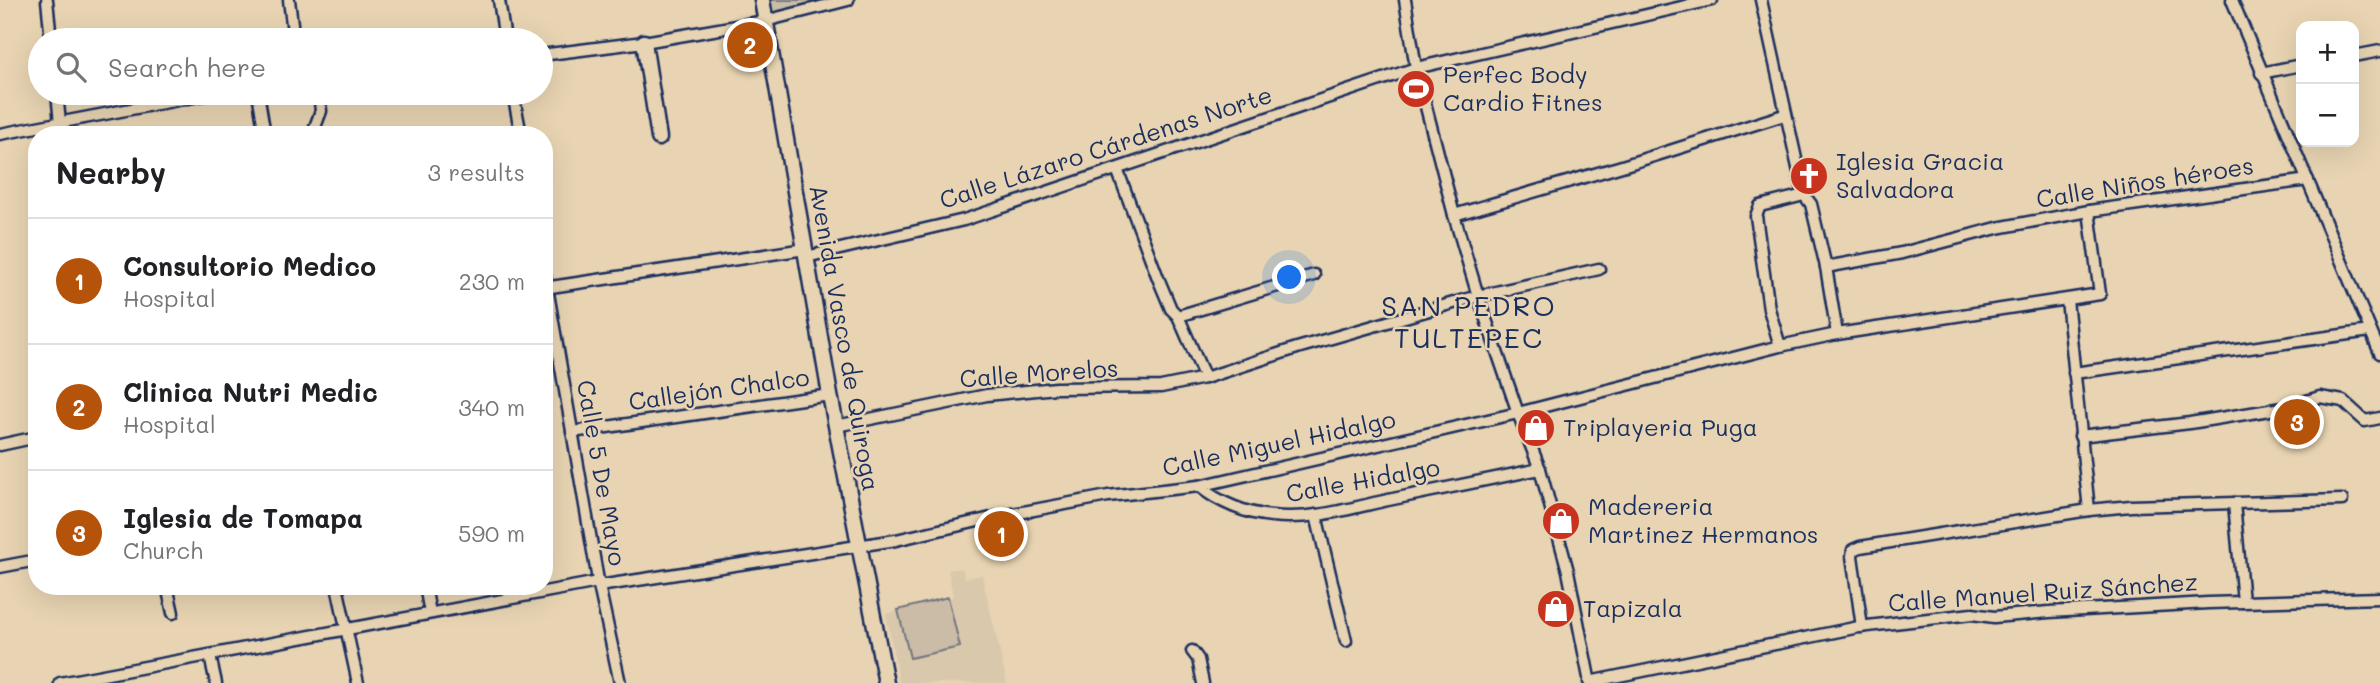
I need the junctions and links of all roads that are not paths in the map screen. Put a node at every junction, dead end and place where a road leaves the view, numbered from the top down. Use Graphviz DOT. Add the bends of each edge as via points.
graph roads {
  1 [pos="47,0"];
  2 [pos="289,0"];
  3 [pos="499,0"];
  4 [pos="761,0"];
  5 [pos="848,0"];
  6 [pos="1405,0"];
  7 [pos="1712,0"];
  8 [pos="1761,0"];
  9 [pos="2232,0"];
  10 [pos="765,21"];
  11 [pos="50,28"];
  12 [pos="292,28"];
  13 [pos="503,28"];
  14 [pos="644,41"];
  15 [pos="2380,51"];
  16 [pos="553,53"];
  17 [pos="2359,55"];
  18 [pos="2296,66"];
  19 [pos="1416,68"];
  20 [pos="2261,73"];
  21 [pos="58,105"];
  22 [pos="153,105"];
  23 [pos="260,105"];
  24 [pos="320,105"];
  25 [pos="515,105"];
  26 [pos="1784,114"];
  27 [pos="60,123"];
  28 [pos="44,126"];
  29 [pos="59,126"];
  30 [pos="264,126"];
  31 [pos="315,126"];
  32 [pos="519,126"];
  33 [pos="28,129"];
  34 [pos="0,134"];
  35 [pos="659,138"];
  36 [pos="1117,169"];
  37 [pos="2308,180"];
  38 [pos="1804,195"];
  39 [pos="2090,211"];
  40 [pos="1454,215"];
  41 [pos="805,253"];
  42 [pos="1826,267"];
  43 [pos="1599,269"];
  44 [pos="1314,275"];
  45 [pos="553,287"];
  46 [pos="1478,296"];
  47 [pos="2067,300"];
  48 [pos="1178,316"];
  49 [pos="553,327"];
  50 [pos="2370,331"];
  51 [pos="1837,334"];
  52 [pos="1780,346"];
  53 [pos="2380,353"];
  54 [pos="2074,373"];
  55 [pos="1205,378"];
  56 [pos="830,395"];
  57 [pos="1518,413"];
  58 [pos="2380,418"];
  59 [pos="836,426"];
  60 [pos="572,432"];
  61 [pos="2080,436"];
  62 [pos="28,439"];
  63 [pos="0,445"];
  64 [pos="1540,469"];
  65 [pos="1199,486"];
  66 [pos="2342,500"];
  67 [pos="2234,503"];
  68 [pos="2089,510"];
  69 [pos="1316,515"];
  70 [pos="859,546"];
  71 [pos="28,562"];
  72 [pos="0,567"];
  73 [pos="599,584"];
  74 [pos="553,592"];
  75 [pos="169,595"];
  76 [pos="339,595"];
  77 [pos="427,595"];
  78 [pos="535,595"];
  79 [pos="2380,598"];
  80 [pos="2243,602"];
  81 [pos="173,613"];
  82 [pos="430,613"];
  83 [pos="1862,627"];
  84 [pos="345,629"];
  85 [pos="1346,641"];
  86 [pos="1192,651"];
  87 [pos="210,656"];
  88 [pos="1589,682"];
  89 [pos="60,683"];
  90 [pos="215,683"];
  91 [pos="358,683"];
  92 [pos="620,683"];
  93 [pos="886,683"];
  94 [pos="1203,683"];
  1 -- 11 [label="street"];
  2 -- 12 [label="street"];
  3 -- 13 [label="street"];
  4 -- 10 [label="street, Avenida Vasco de Quiroga"];
  5 -- 10 [label="street"];
  6 -- 19 [label="street"];
  7 -- 19 [label="street, Calle Lázaro Cárdenas Norte"];
  8 -- 26 [label="street"];
  9 -- 20 [label="street"];
  10 -- 14 [label="street"];
  10 -- 41 [label="street, Avenida Vasco de Quiroga"];
  14 -- 16 [label="street"];
  14 -- 35 [label="street"];
  15 -- 17 [label="street"];
  18 -- 20 [label="street"];
  19 -- 36 [label="street, Calle Lázaro Cárdenas Norte"];
  19 -- 40 [label="street"];
  20 -- 37 [label="street"];
  21 -- 27 [label="street"];
  22 -- 27 [label="street"];
  23 -- 30 [label="street"];
  24 -- 31 [label="street"];
  25 -- 32 [label="street"];
  26 -- 38 [label="street"];
  26 -- 40 [label="street"];
  27 -- 28 [label="street"];
  27 -- 29 [label="street"];
  33 -- 34 [label="street"];
  36 -- 41 [label="street, Calle Lázaro Cárdenas Norte" via="964,220"];
  36 -- 48 [label="street" via="1158,278"];
  37 -- 39 [label="street, Calle Niños héroes"];
  37 -- 50 [label="street"];
  38 -- 42 [label="street" via="1811,204"];
  38 -- 52 [label="street" via="1760,206 1756,216 1769,309"];
  39 -- 42 [label="street, Calle Niños héroes"];
  39 -- 47 [label="street, Calle Miguel Hidalgo" via="2100,294"];
  40 -- 46 [label="street"];
  41 -- 45 [label="street, Calle Lázaro Cárdenas Norte"];
  41 -- 56 [label="street, Avenida Vasco de Quiroga"];
  42 -- 51 [label="street"];
  43 -- 46 [label="street, Calle Morelos"];
  44 -- 48 [label="street"];
  46 -- 55 [label="street, Calle Morelos"];
  46 -- 57 [label="street"];
  47 -- 51 [label="street, Calle Miguel Hidalgo"];
  47 -- 54 [label="street"];
  48 -- 55 [label="street"];
  49 -- 60 [label="street, Calle 5 De Mayo"];
  50 -- 53 [label="street"];
  50 -- 54 [label="street"];
  51 -- 52 [label="street, Calle Miguel Hidalgo"];
  52 -- 57 [label="street, Calle Miguel Hidalgo"];
  54 -- 61 [label="street"];
  55 -- 59 [label="street, Calle Morelos" via="1161,387 1056,388 987,395"];
  56 -- 59 [label="street, Avenida Vasco de Quiroga"];
  56 -- 60 [label="street, Callejón Chalco"];
  57 -- 64 [label="street"];
  57 -- 65 [label="street, Calle Miguel Hidalgo"];
  58 -- 61 [label="street" via="2365,421 2343,401 2320,397 2190,423"];
  59 -- 70 [label="street, Avenida Vasco de Quiroga"];
  60 -- 73 [label="street, Calle 5 De Mayo"];
  61 -- 68 [label="street"];
  62 -- 63 [label="street"];
  64 -- 69 [label="street, Calle Hidalgo"];
  64 -- 88 [label="street" via="1568,571"];
  65 -- 69 [label="street, Calle Hidalgo" via="1213,498 1256,513"];
  65 -- 70 [label="street, Calle Miguel Hidalgo" via="1108,496"];
  66 -- 67 [label="street"];
  67 -- 68 [label="street"];
  67 -- 80 [label="street"];
  68 -- 83 [label="street" via="1853,550"];
  69 -- 85 [label="street"];
  70 -- 73 [label="street, Calle Miguel Hidalgo"];
  70 -- 93 [label="street, Avenida Vasco de Quiroga"];
  71 -- 72 [label="street"];
  73 -- 74 [label="street, Calle Miguel Hidalgo"];
  73 -- 92 [label="street, Calle 5 De Mayo"];
  75 -- 81 [label="street"];
  76 -- 84 [label="street"];
  77 -- 82 [label="street"];
  78 -- 82 [label="street, Calle Miguel Hidalgo"];
  79 -- 80 [label="street, Calle Manuel Ruiz Sánchez"];
  80 -- 83 [label="street, Calle Manuel Ruiz Sánchez" via="1994,617 1972,614"];
  82 -- 84 [label="street, Calle Miguel Hidalgo"];
  83 -- 88 [label="street, Calle Manuel Ruiz Sánchez"];
  84 -- 87 [label="street, Calle Miguel Hidalgo"];
  84 -- 91 [label="street"];
  86 -- 94 [label="street"];
  87 -- 89 [label="street, Calle Miguel Hidalgo"];
  87 -- 90 [label="street"];
}
